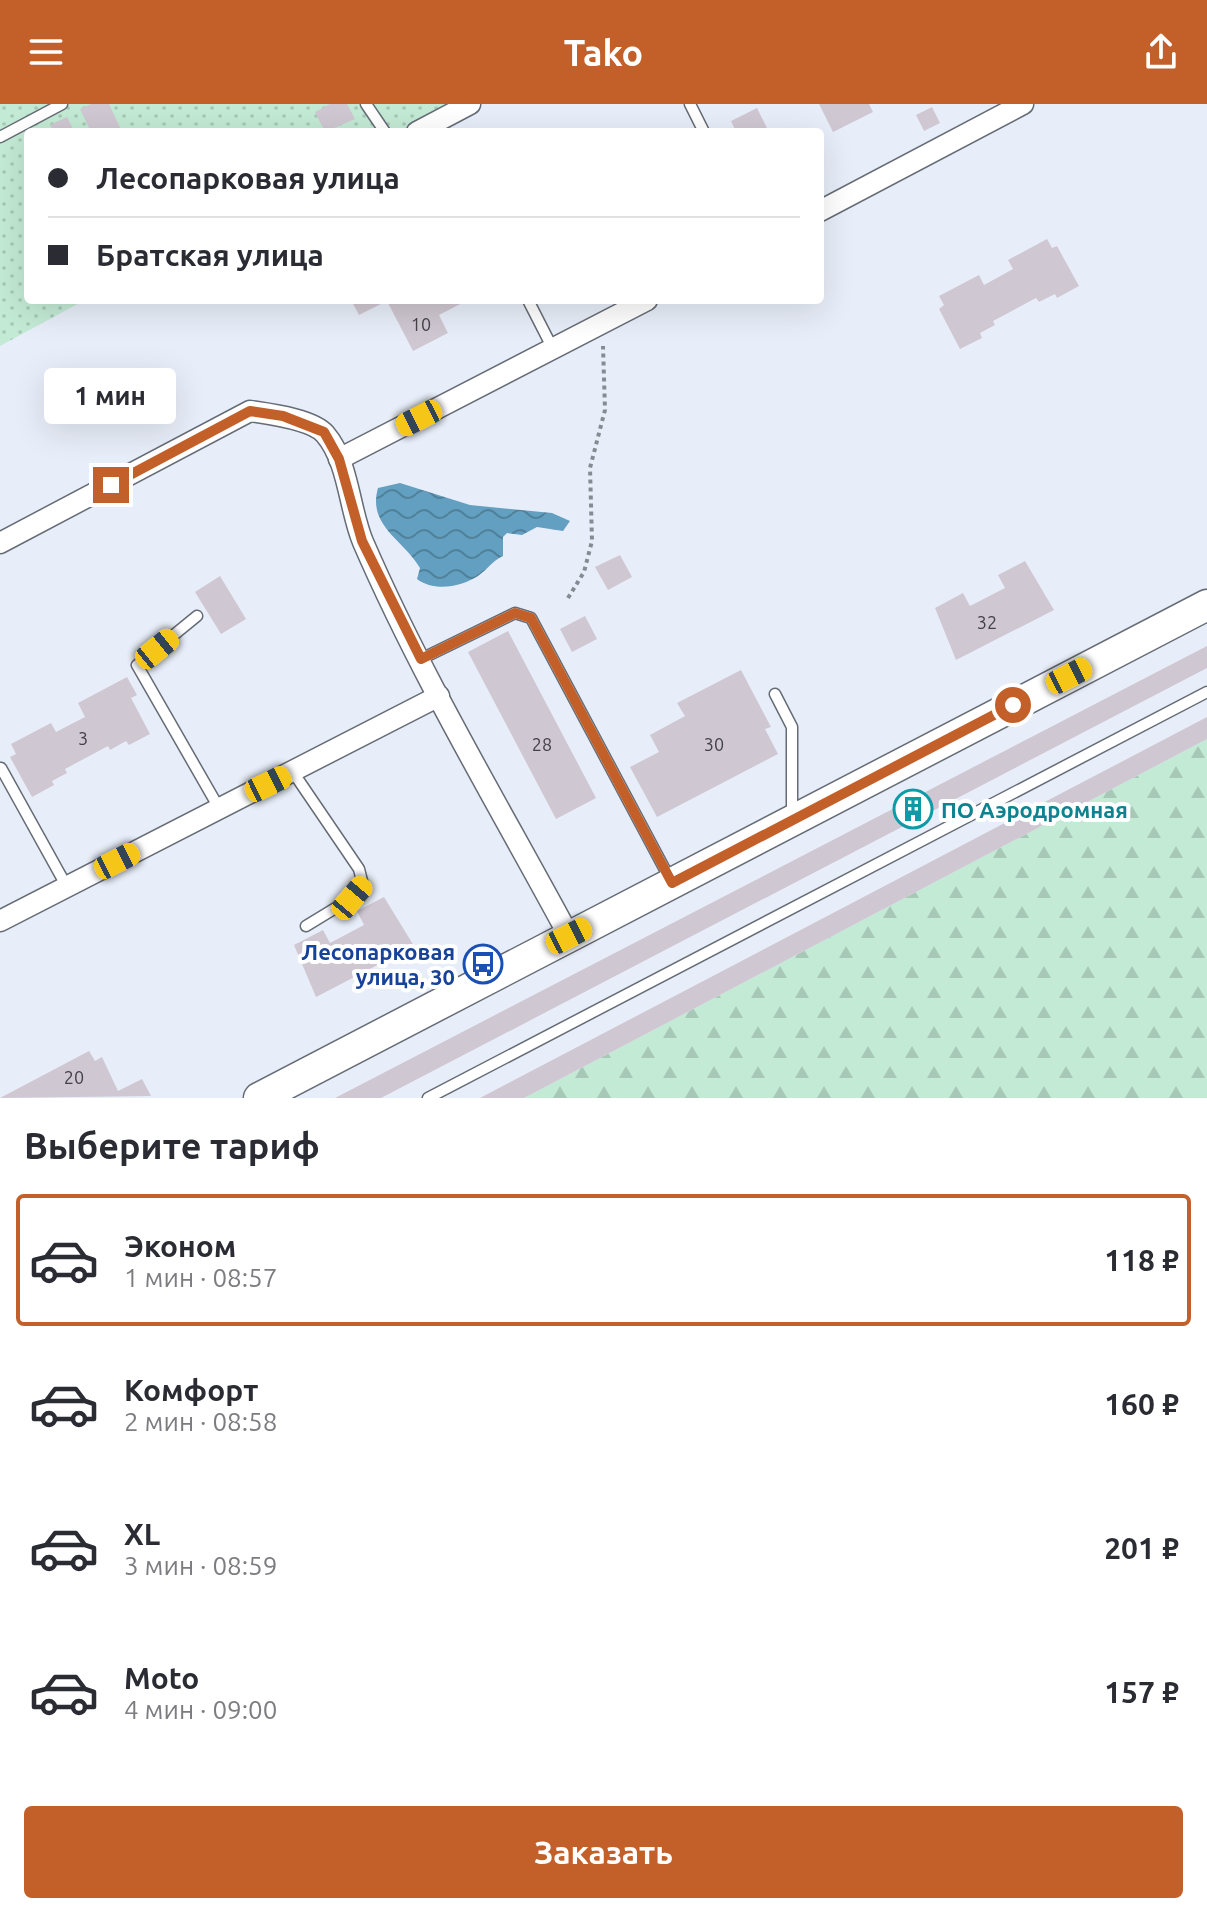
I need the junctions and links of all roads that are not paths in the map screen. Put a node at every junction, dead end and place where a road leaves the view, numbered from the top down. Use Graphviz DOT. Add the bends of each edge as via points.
graph roads {
  1 [pos="62,104"];
  2 [pos="366,104"];
  3 [pos="470,104"];
  4 [pos="690,104"];
  5 [pos="1023,104"];
  6 [pos="440,127"];
  7 [pos="382,128"];
  8 [pos="702,128"];
  9 [pos="0,137"];
  10 [pos="824,209"];
  11 [pos="530,304"];
  12 [pos="639,304"];
  13 [pos="553,349"];
  14 [pos="339,459"];
  15 [pos="0,543"];
  16 [pos="1207,605"];
  17 [pos="197,616"];
  18 [pos="421,659"];
  19 [pos="1207,692"];
  20 [pos="775,694"];
  21 [pos="439,696"];
  22 [pos="1,768"];
  23 [pos="293,772"];
  24 [pos="219,808"];
  25 [pos="792,820"];
  26 [pos="672,883"];
  27 [pos="67,887"];
  28 [pos="0,921"];
  29 [pos="306,926"];
  30 [pos="569,936"];
  31 [pos="259,1098"];
  32 [pos="428,1098"];
  1 -- 9 [label="lane"];
  2 -- 7 [label="lane"];
  3 -- 6 [label="street"];
  4 -- 8 [label="lane"];
  5 -- 10 [label="street"];
  11 -- 13 [label="lane"];
  12 -- 13 [label="street"];
  13 -- 14 [label="street"];
  14 -- 15 [label="street" via="324,432 283,416 250,411"];
  14 -- 18 [label="street" via="362,541"];
  16 -- 25 [label="street"];
  17 -- 24 [label="lane" via="137,665"];
  18 -- 21 [label="street"];
  18 -- 26 [label="lane" via="515,613 531,618"];
  19 -- 32 [label="lane"];
  20 -- 25 [label="lane" via="792,727"];
  21 -- 23 [label="street"];
  21 -- 30 [label="street"];
  22 -- 27 [label="lane"];
  23 -- 24 [label="street"];
  23 -- 29 [label="lane" via="359,869 363,885 352,898"];
  24 -- 27 [label="street"];
  25 -- 26 [label="street"];
  26 -- 30 [label="street"];
  27 -- 28 [label="street"];
  30 -- 31 [label="street"];
}
